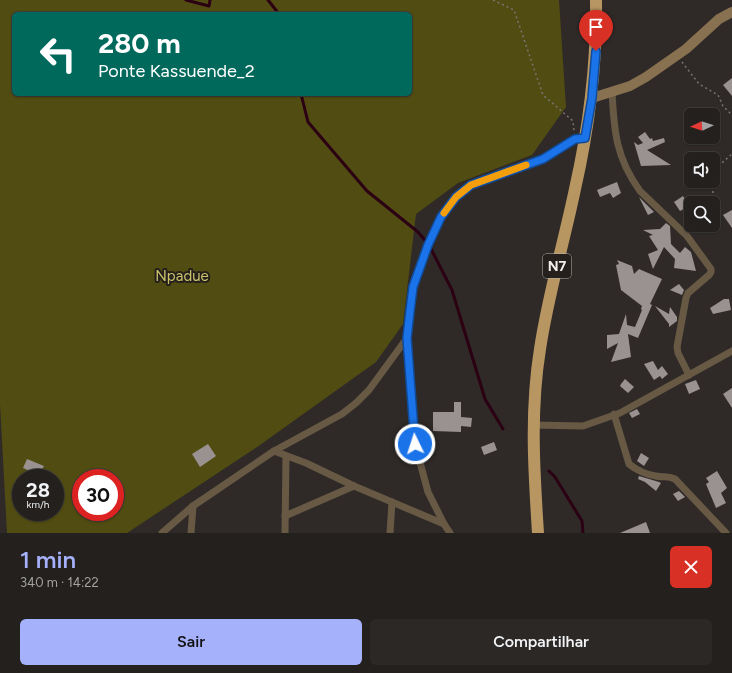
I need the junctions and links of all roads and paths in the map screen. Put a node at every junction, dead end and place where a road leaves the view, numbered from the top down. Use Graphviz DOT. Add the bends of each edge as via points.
graph roads {
  1 [pos="493,0"];
  2 [pos="596,0"];
  3 [pos="732,12"];
  4 [pos="678,55"];
  5 [pos="612,92"];
  6 [pos="592,98"];
  7 [pos="732,115"];
  8 [pos="580,138"];
  9 [pos="732,154"];
  10 [pos="720,165"];
  11 [pos="407,338"];
  12 [pos="732,351"];
  13 [pos="689,375"];
  14 [pos="614,414"];
  15 [pos="533,425"];
  16 [pos="274,451"];
  17 [pos="286,456"];
  18 [pos="354,486"];
  19 [pos="392,502"];
  20 [pos="193,506"];
  21 [pos="285,516"];
  22 [pos="444,524"];
  23 [pos="162,533"];
  24 [pos="191,533"];
  25 [pos="285,533"];
  26 [pos="390,533"];
  27 [pos="450,533"];
  28 [pos="538,533"];
  29 [pos="726,533"];
  1 -- 8 [label="path" via="514,10 543,95 573,121"];
  2 -- 6 [label="highway, N7" via="597,35"];
  3 -- 4 [label="street"];
  4 -- 5 [label="street" via="638,82"];
  4 -- 7 [label="path" via="699,84 718,95 723,106"];
  5 -- 6 [label="street"];
  5 -- 13 [label="street" via="616,140 630,176 640,192 687,236 711,269 709,275 688,292 686,298 677,347"];
  6 -- 8 [label="highway, N7"];
  8 -- 11 [label="street" via="543,159 471,185 456,197 441,217 413,287"];
  8 -- 15 [label="highway, N7" via="575,189 540,350"];
  9 -- 10 [label="path"];
  11 -- 16 [label="street" via="369,390 356,403 342,414"];
  11 -- 22 [label="street" via="415,444 428,492"];
  12 -- 13 [label="street"];
  13 -- 14 [label="street"];
  14 -- 15 [label="street" via="583,426"];
  14 -- 29 [label="street" via="630,464 657,477 675,479"];
  15 -- 28 [label="highway, N7"];
  16 -- 17 [label="street"];
  16 -- 20 [label="street"];
  17 -- 18 [label="street"];
  17 -- 21 [label="street"];
  18 -- 19 [label="street"];
  18 -- 21 [label="street"];
  19 -- 22 [label="street"];
  19 -- 26 [label="street"];
  20 -- 23 [label="street"];
  20 -- 24 [label="street"];
  21 -- 25 [label="street"];
  22 -- 27 [label="street"];
}
